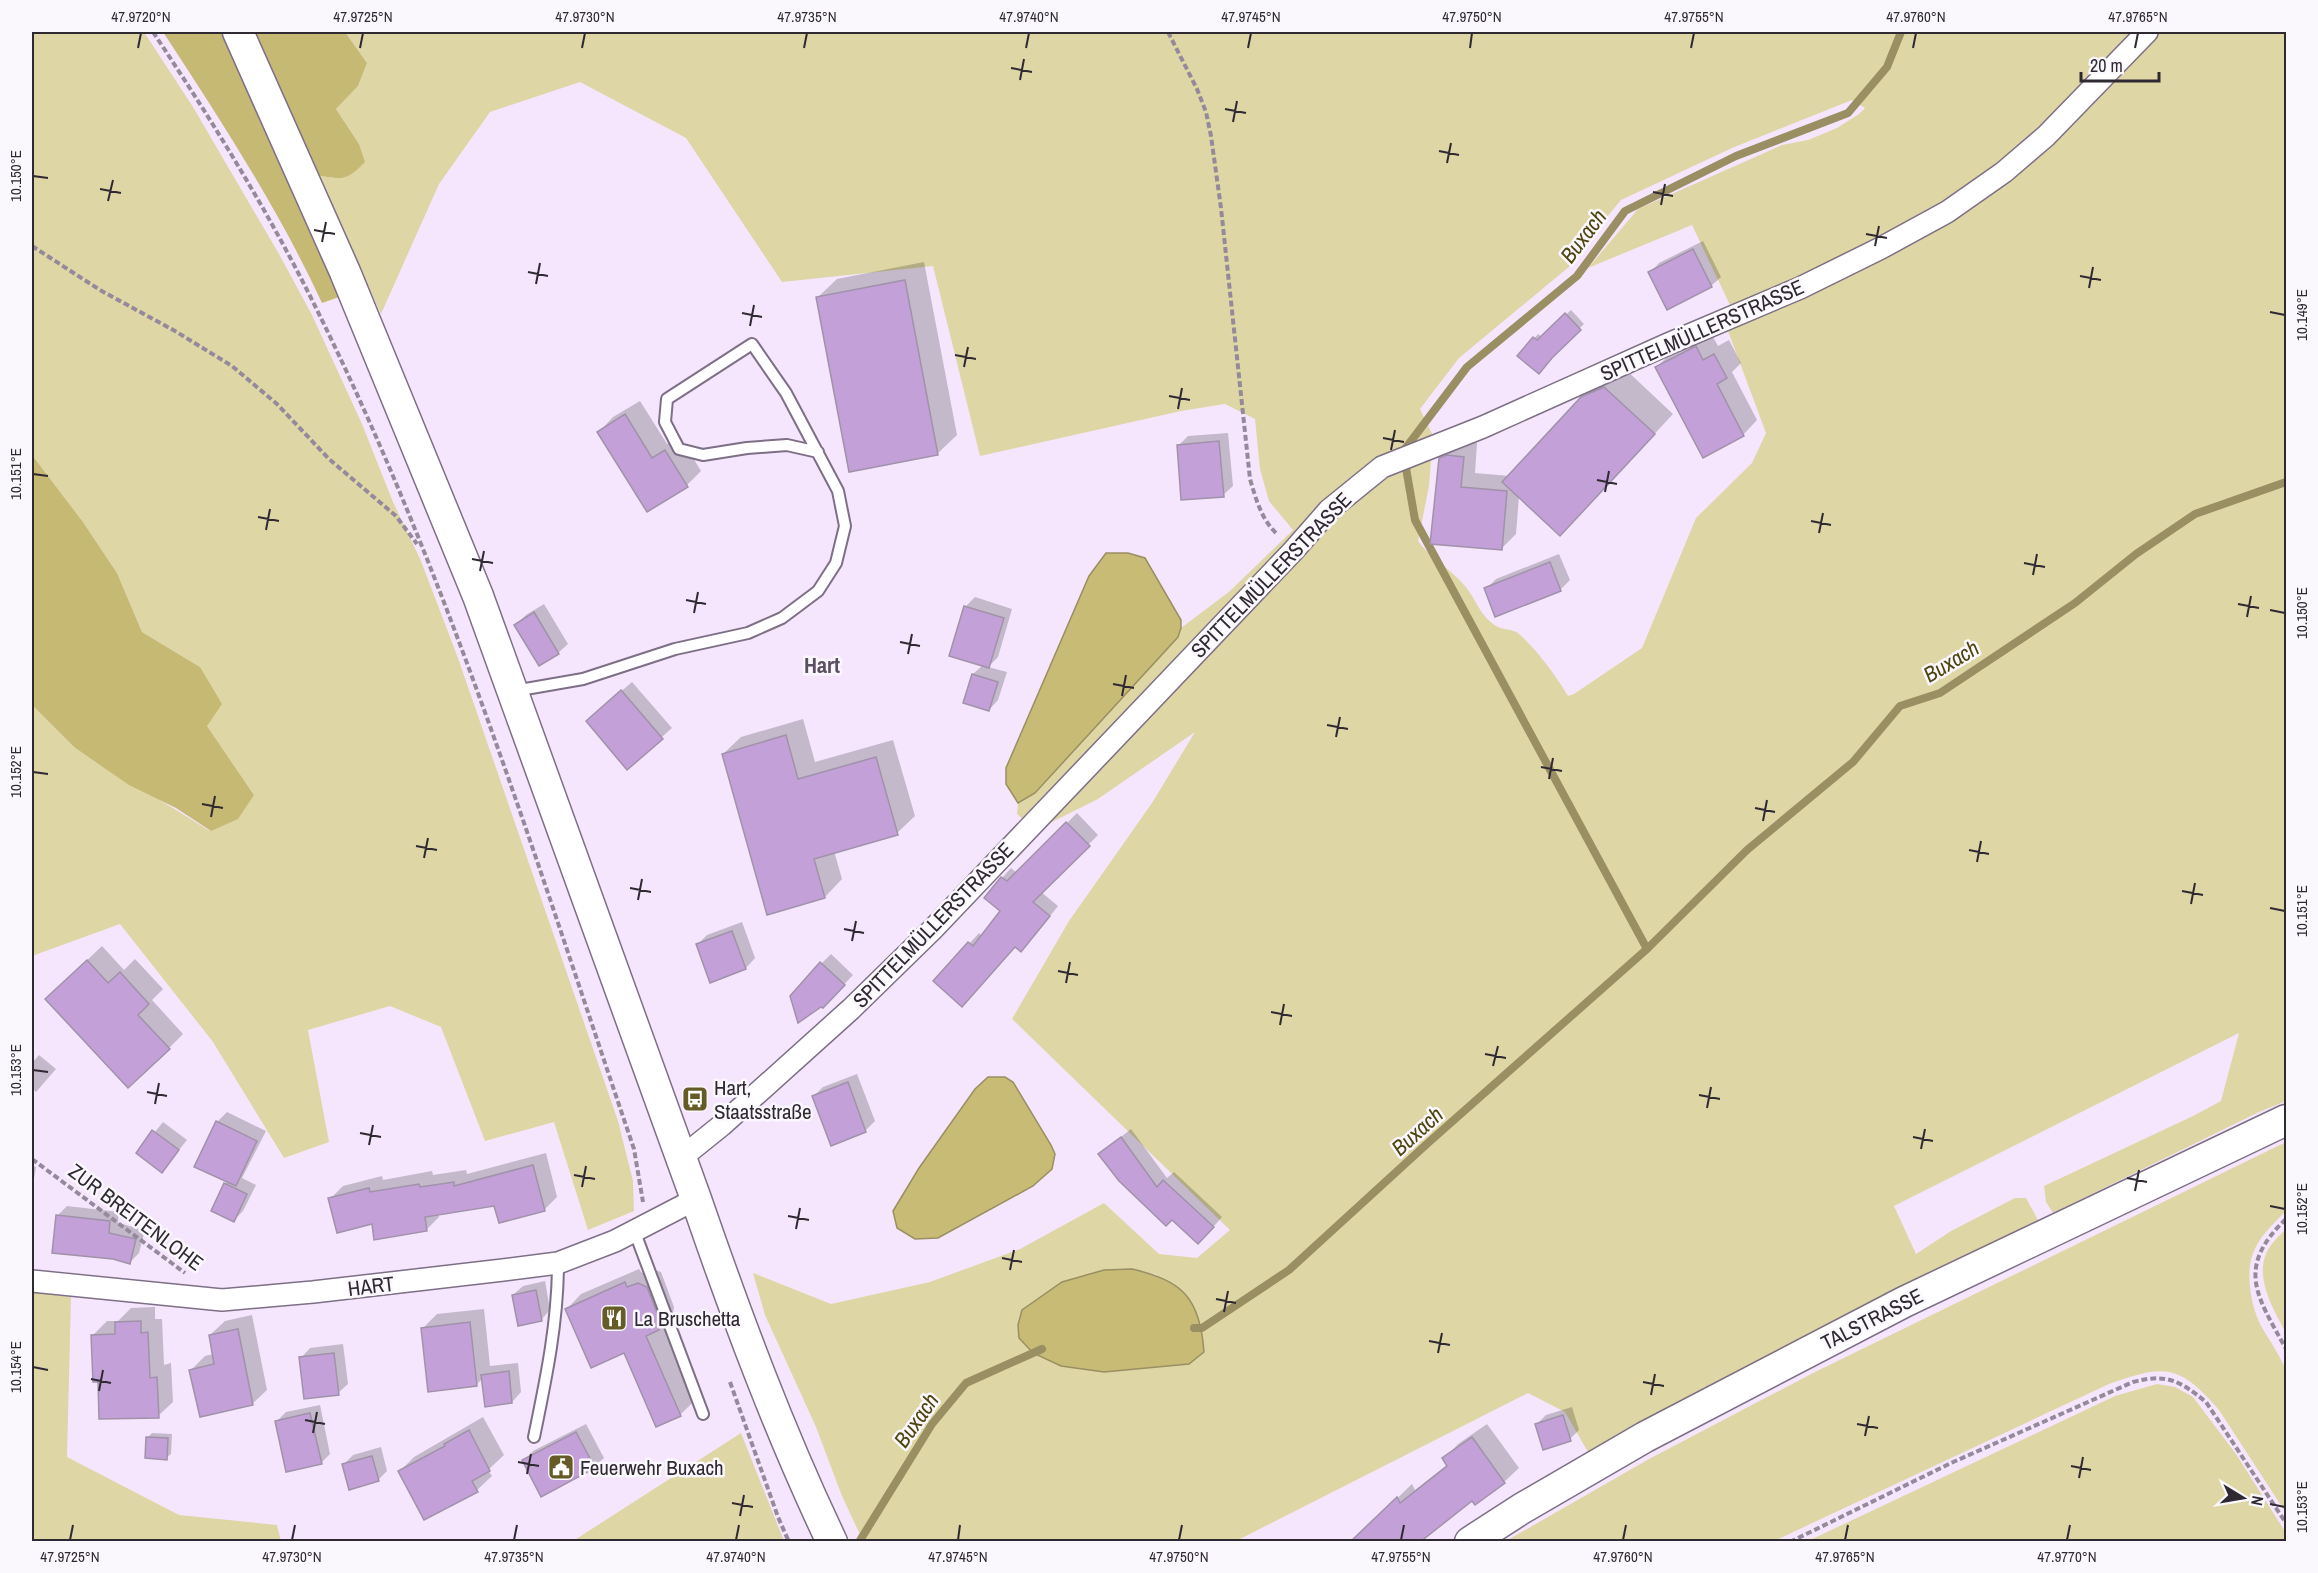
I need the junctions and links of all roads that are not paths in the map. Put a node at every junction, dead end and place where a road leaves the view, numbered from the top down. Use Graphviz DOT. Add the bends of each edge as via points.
graph roads {
  1 [pos="238,32"];
  2 [pos="2147,32"];
  3 [pos="818,452"];
  4 [pos="514,691"];
  5 [pos="2286,1120"];
  6 [pos="681,1158"];
  7 [pos="696,1199"];
  8 [pos="643,1226"];
  9 [pos="558,1263"];
  10 [pos="32,1281"];
  11 [pos="703,1414"];
  12 [pos="534,1437"];
  13 [pos="828,1535"];
  14 [pos="1470,1542"];
  1 -- 4 [label="main road" via="345,272"];
  2 -- 6 [label="street, SPITTELMÜLLERSTRASSE" via="2046,136 1947,212 1800,288 1382,467 1329,510 932,930 851,1010"];
  3 -- 3 [label="lane" via="786,393 752,344 667,399 665,422 679,449 703,455 788,445"];
  3 -- 4 [label="lane" via="838,491 845,526 836,563 818,591 782,618 748,633 675,650 583,679"];
  4 -- 6 [label="main road"];
  5 -- 14 [label="main road, TALSTRASSE" via="1904,1302 1646,1437"];
  6 -- 7 [label="main road"];
  7 -- 8 [label="street, HART"];
  7 -- 13 [label="main road" via="760,1376"];
  8 -- 9 [label="street, HART"];
  8 -- 11 [label="lane"];
  9 -- 10 [label="street, HART" via="222,1300"];
  9 -- 12 [label="lane" via="549,1364"];
}
